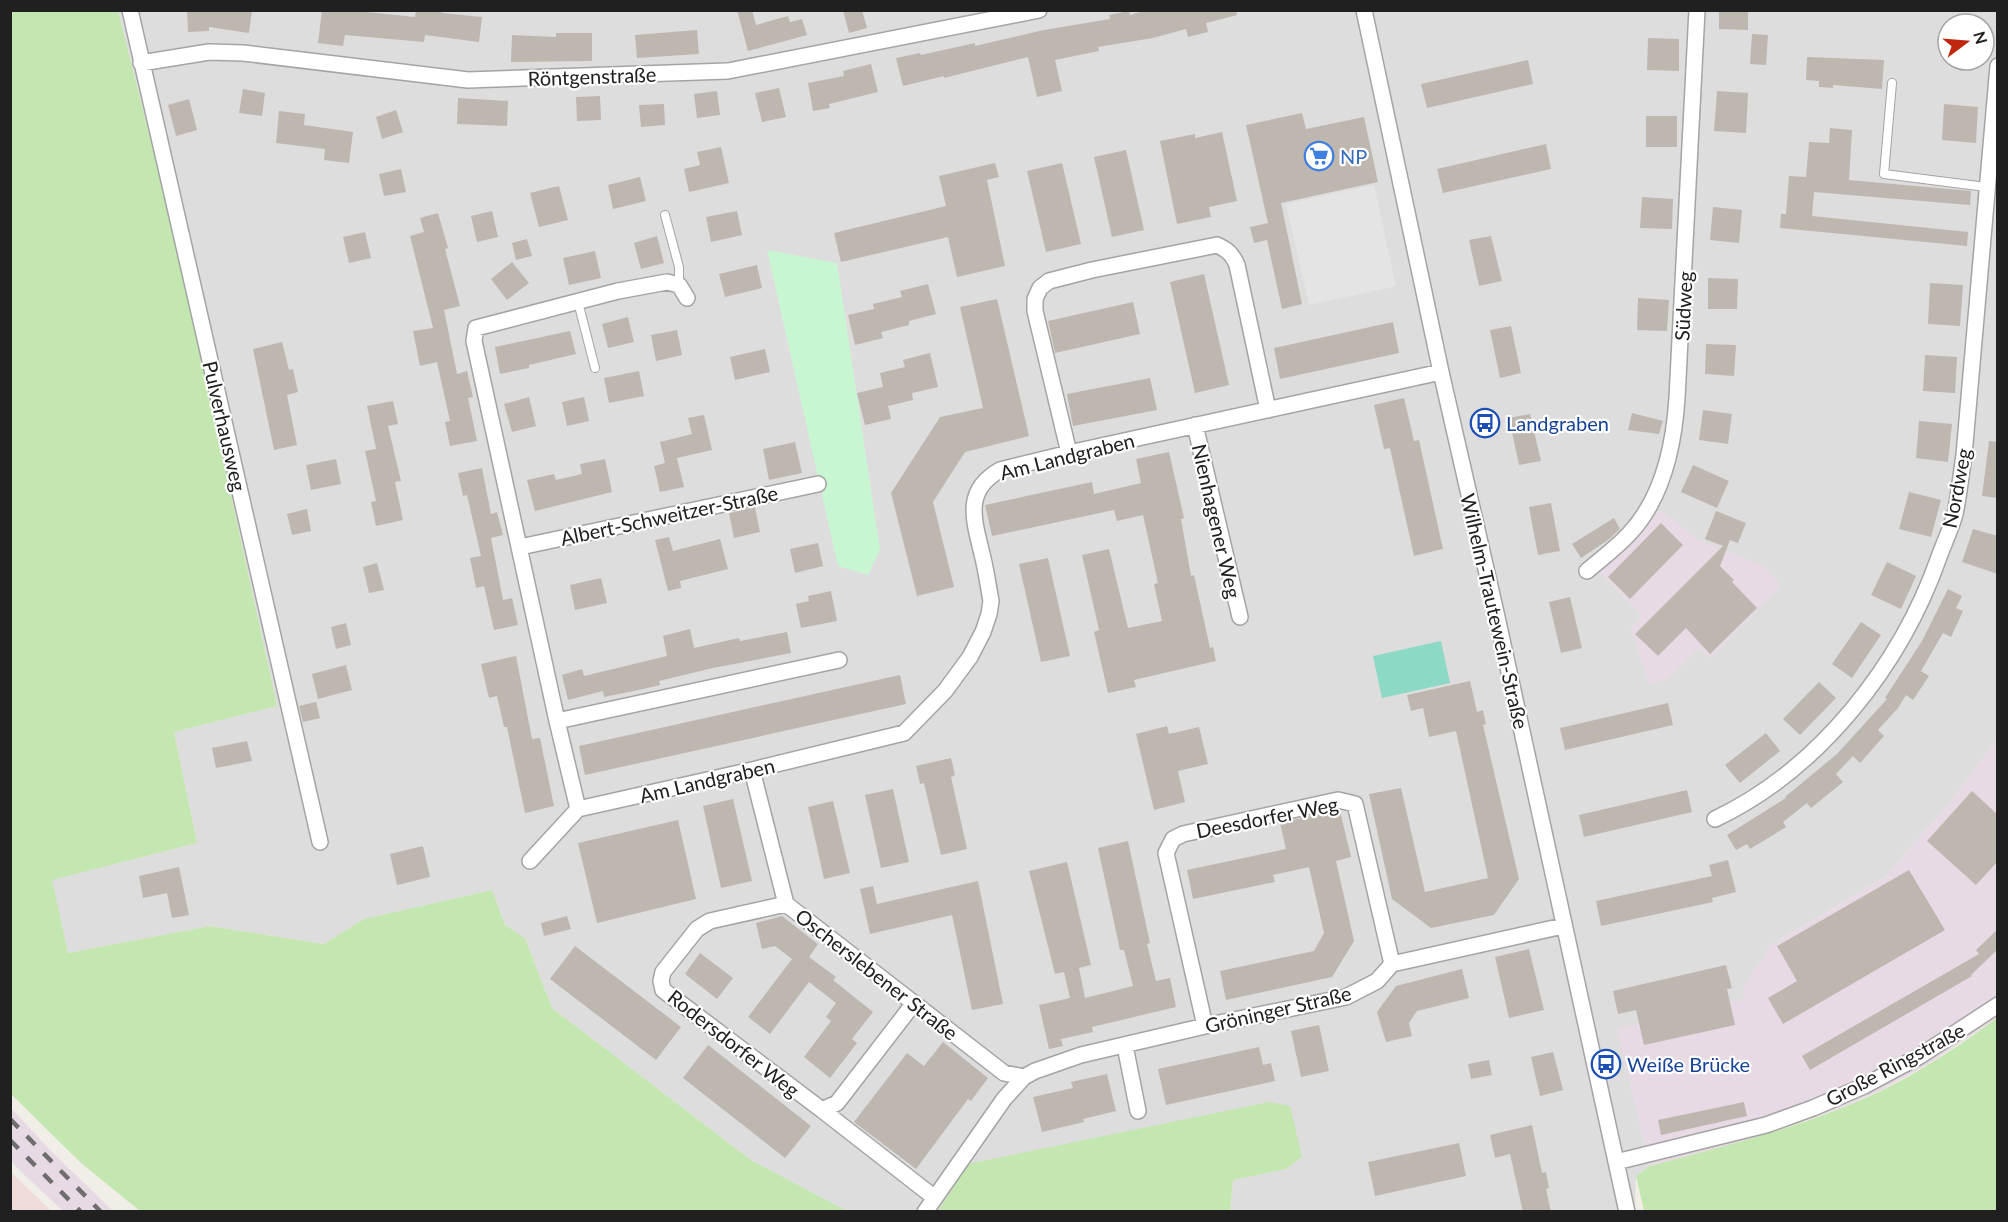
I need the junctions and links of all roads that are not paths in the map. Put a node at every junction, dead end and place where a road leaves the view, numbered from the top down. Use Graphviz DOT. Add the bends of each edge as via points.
graph roads {
  1 [pos="130,10"];
  2 [pos="1039,10"];
  3 [pos="1364,10"];
  4 [pos="1697,10"];
  5 [pos="141,63"];
  6 [pos="1998,66"];
  7 [pos="1892,83"];
  8 [pos="1986,187"];
  9 [pos="665,215"];
  10 [pos="683,291"];
  11 [pos="578,302"];
  12 [pos="595,368"];
  13 [pos="1441,372"];
  14 [pos="1268,410"];
  15 [pos="1195,425"];
  16 [pos="1069,453"];
  17 [pos="818,484"];
  18 [pos="520,547"];
  19 [pos="1587,571"];
  20 [pos="1240,617"];
  21 [pos="839,660"];
  22 [pos="557,721"];
  23 [pos="752,770"];
  24 [pos="578,809"];
  25 [pos="1715,819"];
  26 [pos="320,842"];
  27 [pos="530,861"];
  28 [pos="786,904"];
  29 [pos="1563,926"];
  30 [pos="1392,964"];
  31 [pos="914,1003"];
  32 [pos="1998,1005"];
  33 [pos="1205,1026"];
  34 [pos="1125,1046"];
  35 [pos="1024,1077"];
  36 [pos="822,1110"];
  37 [pos="1138,1111"];
  38 [pos="1616,1162"];
  39 [pos="935,1198"];
  40 [pos="925,1212"];
  41 [pos="1627,1212"];
  1 -- 5 [label="street, Pulverhausweg"];
  2 -- 5 [label="street, Röntgenstraße" via="728,71 468,80 243,53 209,52"];
  3 -- 13 [label="street, Wilhelm-Trautewein-Straße"];
  4 -- 19 [label="street, Südweg" via="1672,442 1661,482 1643,516 1629,534"];
  5 -- 26 [label="street, Pulverhausweg"];
  6 -- 8 [label="street, Nordweg"];
  7 -- 8 [label="lane" via="1884,174"];
  8 -- 25 [label="street, Nordweg" via="1964,455 1954,516 1927,591 1892,657 1806,759"];
  9 -- 10 [label="lane"];
  10 -- 11 [label="street" via="667,282"];
  11 -- 12 [label="lane"];
  11 -- 18 [label="street" via="476,328 474,341"];
  13 -- 14 [label="street, Am Landgraben"];
  13 -- 29 [label="street, Wilhelm-Trautewein-Straße"];
  14 -- 15 [label="street, Am Landgraben"];
  14 -- 16 [label="street" via="1232,254 1218,245 1154,257 1049,282 1040,288 1035,299"];
  15 -- 16 [label="street, Am Landgraben"];
  15 -- 20 [label="street, Nienhagener Weg"];
  16 -- 23 [label="street, Am Landgraben" via="1000,470 976,493 974,521 991,601 989,614 970,657 945,691 904,733"];
  17 -- 18 [label="street, Albert-Schweitzer-Straße"];
  18 -- 22 [label="street"];
  21 -- 22 [label="street"];
  22 -- 24 [label="street"];
  23 -- 24 [label="street, Am Landgraben"];
  23 -- 28 [label="street, Oscherslebener Straße"];
  24 -- 27 [label="street"];
  28 -- 31 [label="street, Oscherslebener Straße"];
  28 -- 36 [label="street, Rodersdorfer Weg" via="710,921 697,929 663,972 663,990"];
  29 -- 30 [label="street"];
  29 -- 38 [label="street, Wilhelm-Trautewein-Straße"];
  30 -- 33 [label="street, Gröninger Straße" via="1377,981 1346,998"];
  30 -- 33 [label="street, Deesdorfer Weg" via="1355,804 1338,800 1184,834 1173,839 1166,853"];
  31 -- 35 [label="street, Oscherslebener Straße" via="1004,1072"];
  31 -- 36 [label="street" via="837,1103"];
  32 -- 38 [label="street, Große Ringstraße" via="1920,1056 1813,1108 1766,1125"];
  33 -- 34 [label="street, Gröninger Straße"];
  34 -- 35 [label="street, Gröninger Straße" via="1081,1056"];
  34 -- 37 [label="street"];
  35 -- 39 [label="street, Gröninger Straße" via="1004,1099"];
  36 -- 39 [label="street"];
  38 -- 41 [label="street, Wilhelm-Trautewein-Straße"];
  39 -- 40 [label="street, Gröninger Straße"];
}
